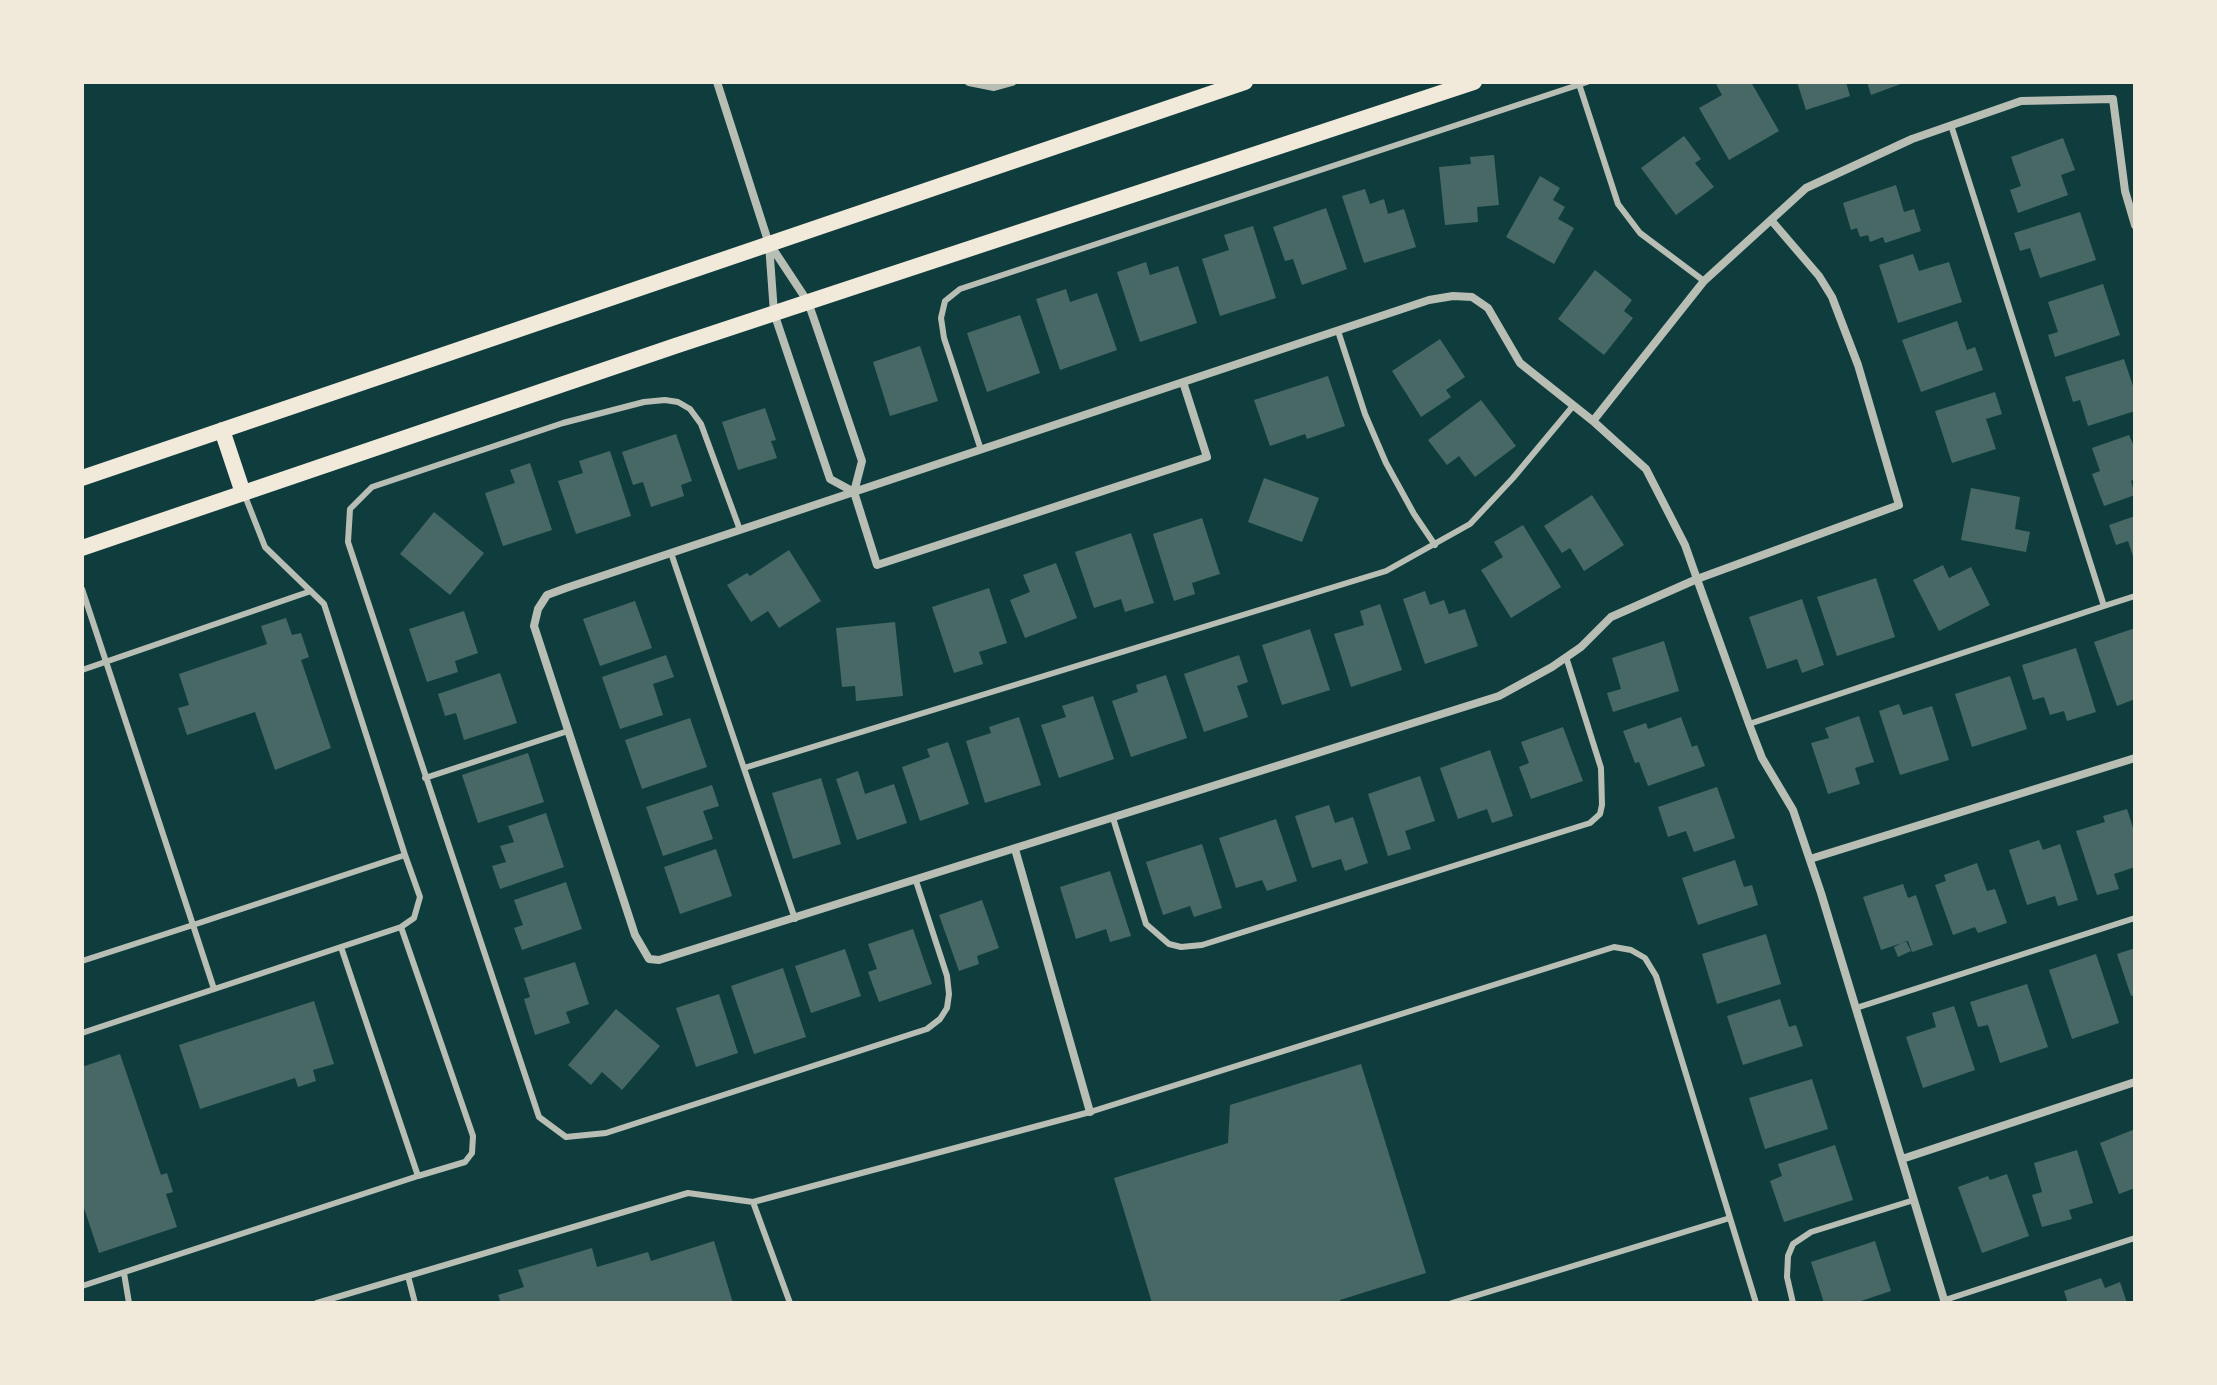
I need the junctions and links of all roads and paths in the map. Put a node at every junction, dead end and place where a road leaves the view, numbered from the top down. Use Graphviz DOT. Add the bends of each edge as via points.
graph roads {
  1 [pos="717,82"];
  2 [pos="969,82"];
  3 [pos="1012,82"];
  4 [pos="1245,82"];
  5 [pos="1474,82"];
  6 [pos="1583,83"];
  7 [pos="1951,125"];
  8 [pos="1771,220"];
  9 [pos="2135,225"];
  10 [pos="769,244"];
  11 [pos="1704,281"];
  12 [pos="808,302"];
  13 [pos="774,313"];
  14 [pos="1338,331"];
  15 [pos="1183,382"];
  16 [pos="1573,406"];
  17 [pos="1593,421"];
  18 [pos="222,430"];
  19 [pos="981,450"];
  20 [pos="82,478"];
  21 [pos="854,492"];
  22 [pos="243,493"];
  23 [pos="740,530"];
  24 [pos="1435,545"];
  25 [pos="82,548"];
  26 [pos="671,553"];
  27 [pos="1697,579"];
  28 [pos="82,589"];
  29 [pos="311,591"];
  30 [pos="2135,596"];
  31 [pos="2104,606"];
  32 [pos="1566,657"];
  33 [pos="107,662"];
  34 [pos="82,670"];
  35 [pos="1749,724"];
  36 [pos="568,731"];
  37 [pos="2135,758"];
  38 [pos="744,768"];
  39 [pos="425,778"];
  40 [pos="1113,818"];
  41 [pos="1015,849"];
  42 [pos="405,855"];
  43 [pos="1810,859"];
  44 [pos="916,881"];
  45 [pos="2135,918"];
  46 [pos="795,919"];
  47 [pos="193,925"];
  48 [pos="401,927"];
  49 [pos="341,947"];
  50 [pos="82,961"];
  51 [pos="214,989"];
  52 [pos="1856,1008"];
  53 [pos="82,1033"];
  54 [pos="2135,1082"];
  55 [pos="1090,1112"];
  56 [pos="1902,1159"];
  57 [pos="418,1176"];
  58 [pos="1914,1200"];
  59 [pos="753,1202"];
  60 [pos="1730,1218"];
  61 [pos="2135,1238"];
  62 [pos="124,1273"];
  63 [pos="408,1276"];
  64 [pos="82,1286"];
  65 [pos="1945,1301"];
  66 [pos="129,1303"];
  67 [pos="317,1303"];
  68 [pos="415,1303"];
  69 [pos="790,1303"];
  70 [pos="1452,1303"];
  71 [pos="1756,1303"];
  72 [pos="1793,1303"];
  1 -- 10 [label="street"];
  2 -- 3 [label="street" via="994,87"];
  4 -- 10 [label="main road"];
  5 -- 12 [label="main road"];
  6 -- 11 [label="lane" via="1618,204 1640,233"];
  6 -- 19 [label="lane" via="960,289 945,301 942,328"];
  7 -- 8 [label="street" via="1806,188"];
  7 -- 9 [label="street" via="2021,101 2113,99 2125,191"];
  7 -- 31 [label="lane"];
  8 -- 11 [label="street"];
  8 -- 27 [label="street" via="1832,297 1899,505"];
  10 -- 12 [label="street"];
  10 -- 13 [label="street"];
  10 -- 18 [label="main road"];
  11 -- 17 [label="street"];
  12 -- 13 [label="main road"];
  12 -- 21 [label="street" via="862,461"];
  13 -- 21 [label="street" via="830,479"];
  13 -- 22 [label="main road"];
  14 -- 15 [label="street"];
  14 -- 16 [label="street" via="1429,300 1472,297 1488,308 1520,363"];
  14 -- 24 [label="lane" via="1386,463"];
  15 -- 19 [label="street"];
  15 -- 21 [label="street" via="1207,457 877,565"];
  16 -- 17 [label="street"];
  16 -- 24 [label="lane" via="1470,524"];
  17 -- 27 [label="street" via="1646,469"];
  18 -- 20 [label="main road"];
  18 -- 22 [label="main road"];
  19 -- 21 [label="street"];
  21 -- 23 [label="street"];
  22 -- 25 [label="main road"];
  22 -- 29 [label="lane" via="265,547"];
  23 -- 26 [label="street"];
  23 -- 39 [label="lane" via="701,424 690,409 665,400 563,423 372,487 350,509 348,542"];
  24 -- 38 [label="lane" via="1386,571"];
  26 -- 36 [label="street" via="547,595 538,609 534,626"];
  26 -- 38 [label="lane"];
  27 -- 32 [label="street" via="1611,617"];
  27 -- 35 [label="street"];
  28 -- 33 [label="lane"];
  29 -- 33 [label="lane"];
  29 -- 42 [label="lane" via="324,604"];
  30 -- 31 [label="lane"];
  31 -- 35 [label="lane"];
  32 -- 40 [label="street" via="1499,696"];
  32 -- 40 [label="lane" via="1601,768 1602,805 1590,823 1202,945 1181,947 1169,944 1146,924"];
  33 -- 34 [label="lane"];
  33 -- 47 [label="lane"];
  35 -- 43 [label="street" via="1793,810"];
  36 -- 39 [label="lane"];
  36 -- 46 [label="street" via="635,935 649,959 669,959"];
  37 -- 43 [label="street"];
  38 -- 46 [label="lane"];
  39 -- 44 [label="lane" via="533,1103 539,1117 566,1137 606,1133 934,1024 947,1008 947,976"];
  40 -- 41 [label="street"];
  41 -- 44 [label="street"];
  41 -- 55 [label="street"];
  42 -- 47 [label="lane"];
  42 -- 48 [label="lane" via="420,897 414,918"];
  43 -- 52 [label="street"];
  44 -- 46 [label="street"];
  45 -- 52 [label="lane"];
  47 -- 50 [label="lane"];
  47 -- 51 [label="lane"];
  48 -- 49 [label="lane"];
  48 -- 57 [label="lane" via="473,1136 472,1153 465,1162"];
  49 -- 51 [label="lane"];
  49 -- 57 [label="lane"];
  51 -- 53 [label="lane"];
  52 -- 56 [label="street"];
  54 -- 56 [label="street"];
  55 -- 59 [label="lane"];
  55 -- 60 [label="lane" via="1623,948 1645,958 1656,976"];
  56 -- 58 [label="street"];
  57 -- 62 [label="lane"];
  58 -- 65 [label="street"];
  58 -- 72 [label="lane" via="1811,1232 1793,1244 1787,1277"];
  59 -- 63 [label="lane" via="688,1193"];
  59 -- 69 [label="lane"];
  60 -- 70 [label="lane"];
  60 -- 71 [label="lane"];
  61 -- 65 [label="lane"];
  62 -- 64 [label="lane"];
  62 -- 66 [label="lane"];
  63 -- 67 [label="lane"];
  63 -- 68 [label="lane"];
}
